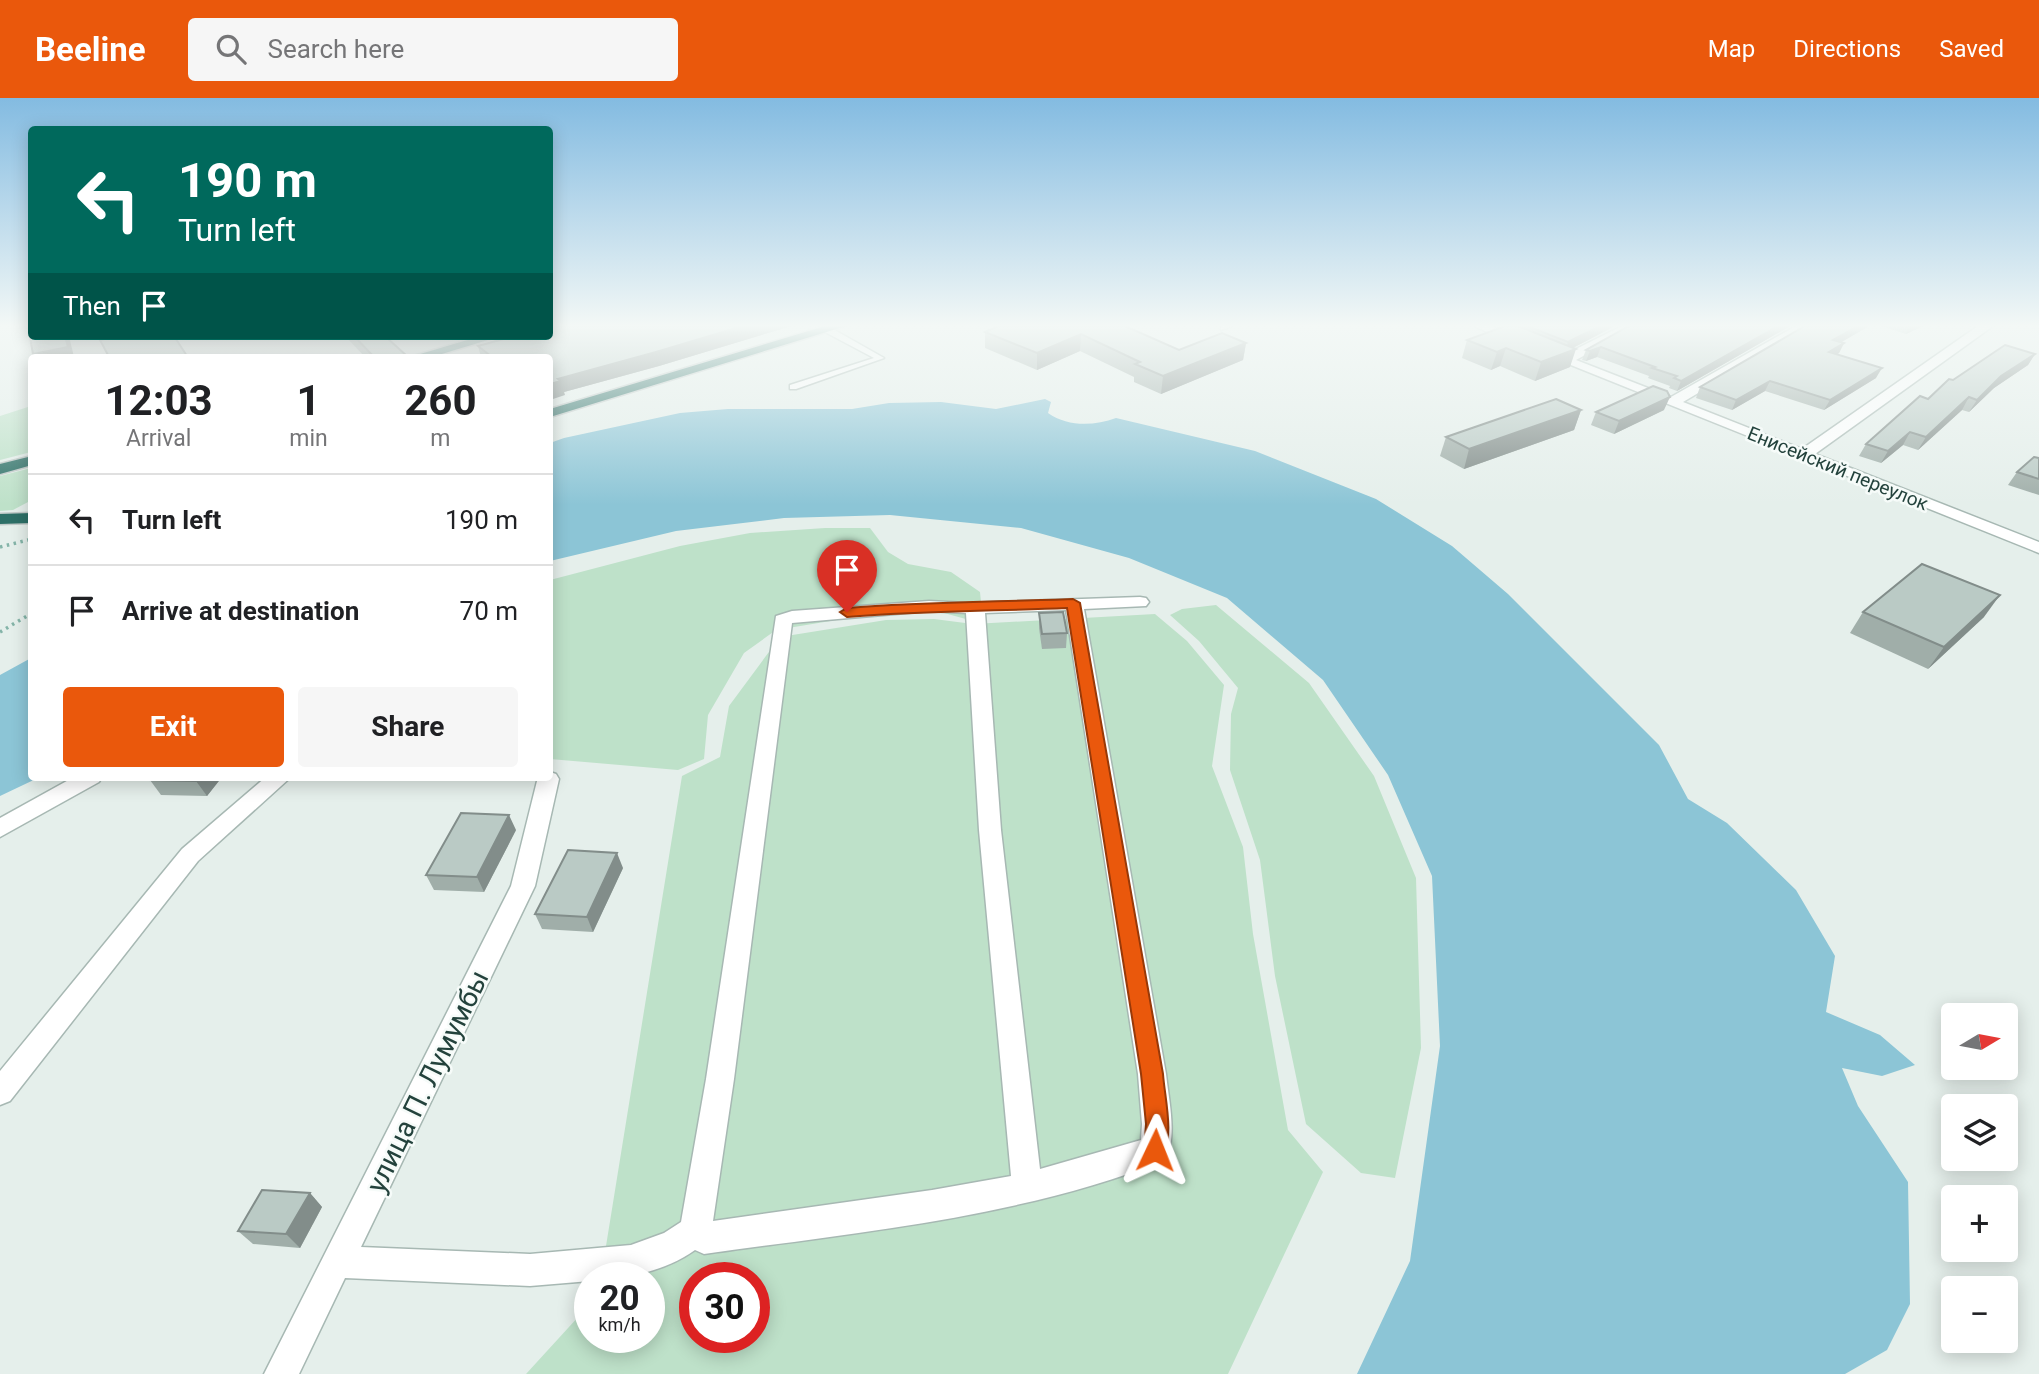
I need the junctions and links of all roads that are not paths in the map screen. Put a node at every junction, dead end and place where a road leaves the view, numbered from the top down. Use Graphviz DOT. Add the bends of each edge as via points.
graph roads {
  1 [pos="642,386"];
  2 [pos="797,386"];
  3 [pos="1631,386"];
  4 [pos="1703,386"];
  5 [pos="1902,386"];
  6 [pos="793,387"];
  7 [pos="1674,402"];
  8 [pos="553,412"];
  9 [pos="1805,454"];
  10 [pos="28,461"];
  11 [pos="0,469"];
  12 [pos="28,518"];
  13 [pos="0,519"];
  14 [pos="2038,547"];
  15 [pos="1140,602"];
  16 [pos="1073,603"];
  17 [pos="975,607"];
  18 [pos="85,781"];
  19 [pos="275,781"];
  20 [pos="548,781"];
  21 [pos="0,829"];
  22 [pos="0,1092"];
  23 [pos="1027,1186"];
  24 [pos="699,1228"];
  25 [pos="337,1262"];
  26 [pos="281,1374"];
  1 -- 8 [label="highway"];
  2 -- 6 [label="lane"];
  3 -- 7 [label="street, Енисейский переулок"];
  4 -- 7 [label="street"];
  5 -- 9 [label="street"];
  7 -- 9 [label="street, Енисейский переулок"];
  9 -- 14 [label="street, Енисейский переулок"];
  10 -- 11 [label="highway"];
  12 -- 13 [label="highway"];
  15 -- 16 [label="street"];
  16 -- 17 [label="street"];
  16 -- 23 [label="street" via="1152,1074 1155,1150"];
  17 -- 23 [label="street" via="990,830"];
  17 -- 24 [label="street" via="929,606 783,620 720,1079 696,1220"];
  18 -- 21 [label="street"];
  19 -- 22 [label="street" via="190,855"];
  20 -- 25 [label="street, улица П. Лумумбы" via="523,886"];
  23 -- 24 [label="street" via="969,1201 705,1238"];
  24 -- 25 [label="street" via="673,1247 631,1261 530,1270"];
  25 -- 26 [label="street, улица П. Лумумбы"];
}
